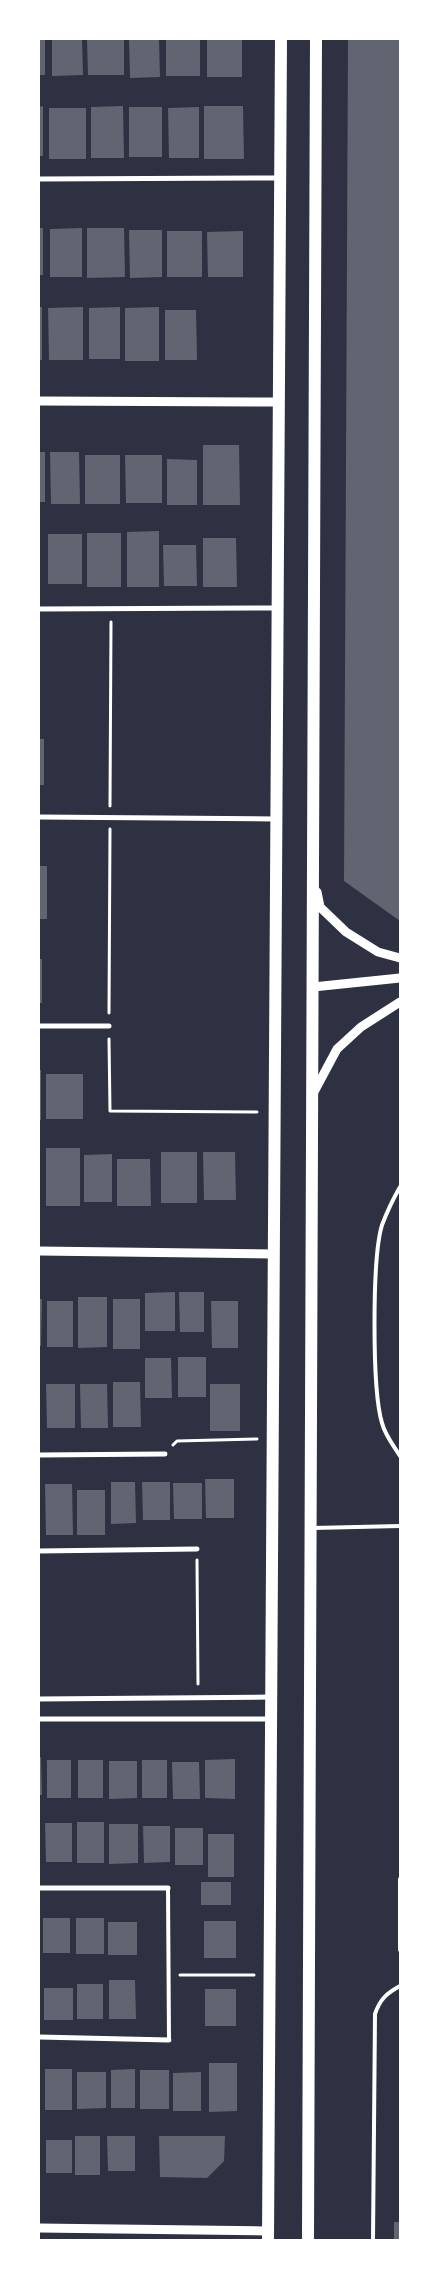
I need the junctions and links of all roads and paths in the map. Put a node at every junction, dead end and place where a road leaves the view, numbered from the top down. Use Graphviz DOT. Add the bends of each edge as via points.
graph roads {
  1 [pos="281,39"];
  2 [pos="316,39"];
  3 [pos="280,178"];
  4 [pos="39,179"];
  5 [pos="39,402"];
  6 [pos="279,402"];
  7 [pos="278,608"];
  8 [pos="39,609"];
  9 [pos="111,609"];
  10 [pos="39,817"];
  11 [pos="110,817"];
  12 [pos="276,819"];
  13 [pos="313,874"];
  14 [pos="400,958"];
  15 [pos="400,978"];
  16 [pos="313,987"];
  17 [pos="400,1002"];
  18 [pos="39,1026"];
  19 [pos="109,1026"];
  20 [pos="312,1095"];
  21 [pos="275,1112"];
  22 [pos="400,1188"];
  23 [pos="39,1251"];
  24 [pos="274,1254"];
  25 [pos="273,1439"];
  26 [pos="166,1454"];
  27 [pos="39,1455"];
  28 [pos="400,1456"];
  29 [pos="400,1526"];
  30 [pos="311,1528"];
  31 [pos="197,1549"];
  32 [pos="39,1551"];
  33 [pos="271,1696"];
  34 [pos="198,1697"];
  35 [pos="39,1699"];
  36 [pos="39,1719"];
  37 [pos="271,1720"];
  38 [pos="400,1879"];
  39 [pos="39,1888"];
  40 [pos="168,1888"];
  41 [pos="400,1912"];
  42 [pos="400,1950"];
  43 [pos="169,1975"];
  44 [pos="270,1975"];
  45 [pos="400,1986"];
  46 [pos="39,2037"];
  47 [pos="169,2040"];
  48 [pos="39,2228"];
  49 [pos="268,2235"];
  50 [pos="308,2240"];
  51 [pos="373,2240"];
  1 -- 3 [label="main road"];
  2 -- 13 [label="main road"];
  3 -- 4 [label="street"];
  3 -- 6 [label="main road"];
  5 -- 6 [label="street"];
  6 -- 7 [label="main road"];
  7 -- 9 [label="street"];
  7 -- 12 [label="main road"];
  8 -- 9 [label="street"];
  9 -- 11 [label="path"];
  10 -- 11 [label="street"];
  11 -- 12 [label="street"];
  11 -- 19 [label="path"];
  12 -- 21 [label="main road"];
  13 -- 14 [label="street" via="320,907 339,926 378,952"];
  13 -- 16 [label="main road"];
  15 -- 16 [label="street"];
  16 -- 20 [label="main road"];
  17 -- 20 [label="street" via="337,1049"];
  18 -- 19 [label="street"];
  19 -- 21 [label="path" via="110,1111"];
  20 -- 30 [label="main road"];
  21 -- 24 [label="main road"];
  22 -- 28 [label="lane" via="382,1227 377,1262 375,1332 378,1408 387,1436"];
  23 -- 24 [label="street"];
  24 -- 25 [label="main road"];
  25 -- 26 [label="path" via="177,1441"];
  25 -- 33 [label="main road"];
  26 -- 27 [label="street"];
  29 -- 30 [label="lane"];
  30 -- 50 [label="main road"];
  31 -- 32 [label="street"];
  31 -- 34 [label="path"];
  33 -- 34 [label="street"];
  33 -- 37 [label="main road"];
  34 -- 35 [label="street"];
  36 -- 37 [label="street"];
  37 -- 44 [label="main road"];
  38 -- 41 [label="lane"];
  39 -- 40 [label="street"];
  40 -- 43 [label="lane"];
  41 -- 42 [label="lane"];
  43 -- 44 [label="path"];
  43 -- 47 [label="lane"];
  44 -- 49 [label="main road"];
  45 -- 51 [label="lane" via="386,1994 375,2014"];
  46 -- 47 [label="street"];
  48 -- 49 [label="street"];
}
